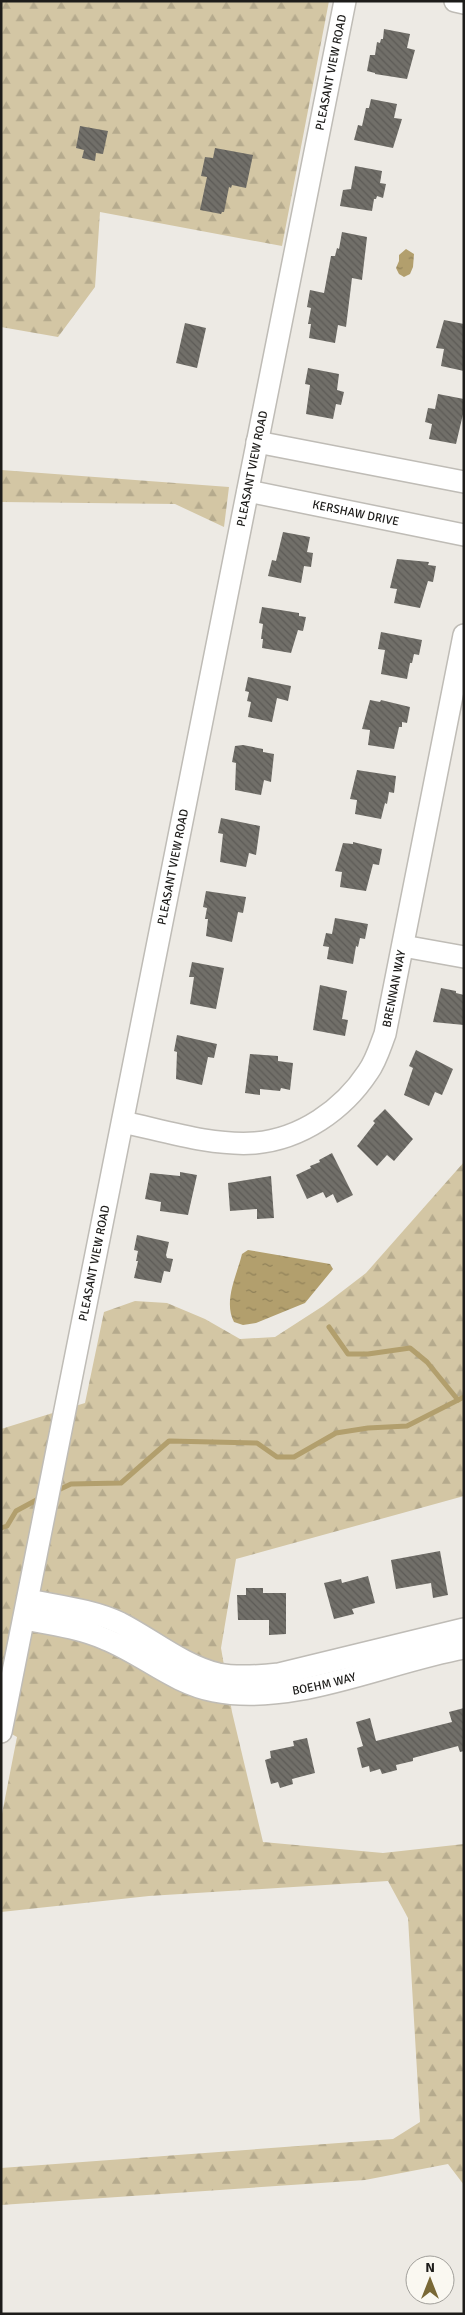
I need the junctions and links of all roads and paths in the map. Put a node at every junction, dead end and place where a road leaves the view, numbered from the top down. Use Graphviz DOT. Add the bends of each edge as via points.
graph roads {
  1 [pos="345,1"];
  2 [pos="455,1"];
  3 [pos="464,3"];
  4 [pos="258,442"];
  5 [pos="464,482"];
  6 [pos="248,491"];
  7 [pos="464,535"];
  8 [pos="464,635"];
  9 [pos="403,946"];
  10 [pos="464,957"];
  11 [pos="123,1122"];
  12 [pos="26,1610"];
  13 [pos="464,1628"];
  14 [pos="464,1648"];
  15 [pos="188,1673"];
  16 [pos="1,1732"];
  1 -- 4 [label="street, PLEASANT VIEW ROAD"];
  2 -- 3 [label="street"];
  4 -- 5 [label="street"];
  4 -- 6 [label="street, PLEASANT VIEW ROAD"];
  6 -- 7 [label="street, KERSHAW DRIVE"];
  6 -- 11 [label="street, PLEASANT VIEW ROAD"];
  8 -- 9 [label="street, BRENNAN WAY"];
  9 -- 10 [label="street"];
  9 -- 11 [label="street, BRENNAN WAY" via="385,1034 369,1071 338,1107 320,1120 278,1138 255,1142 199,1138"];
  11 -- 12 [label="street, PLEASANT VIEW ROAD"];
  12 -- 15 [label="street, BOEHM WAY"];
  12 -- 16 [label="street, PLEASANT VIEW ROAD"];
  13 -- 15 [label="street, BOEHM WAY" via="279,1674"];
  14 -- 15 [label="street, BOEHM WAY" via="293,1691 264,1695 214,1692"];
}
